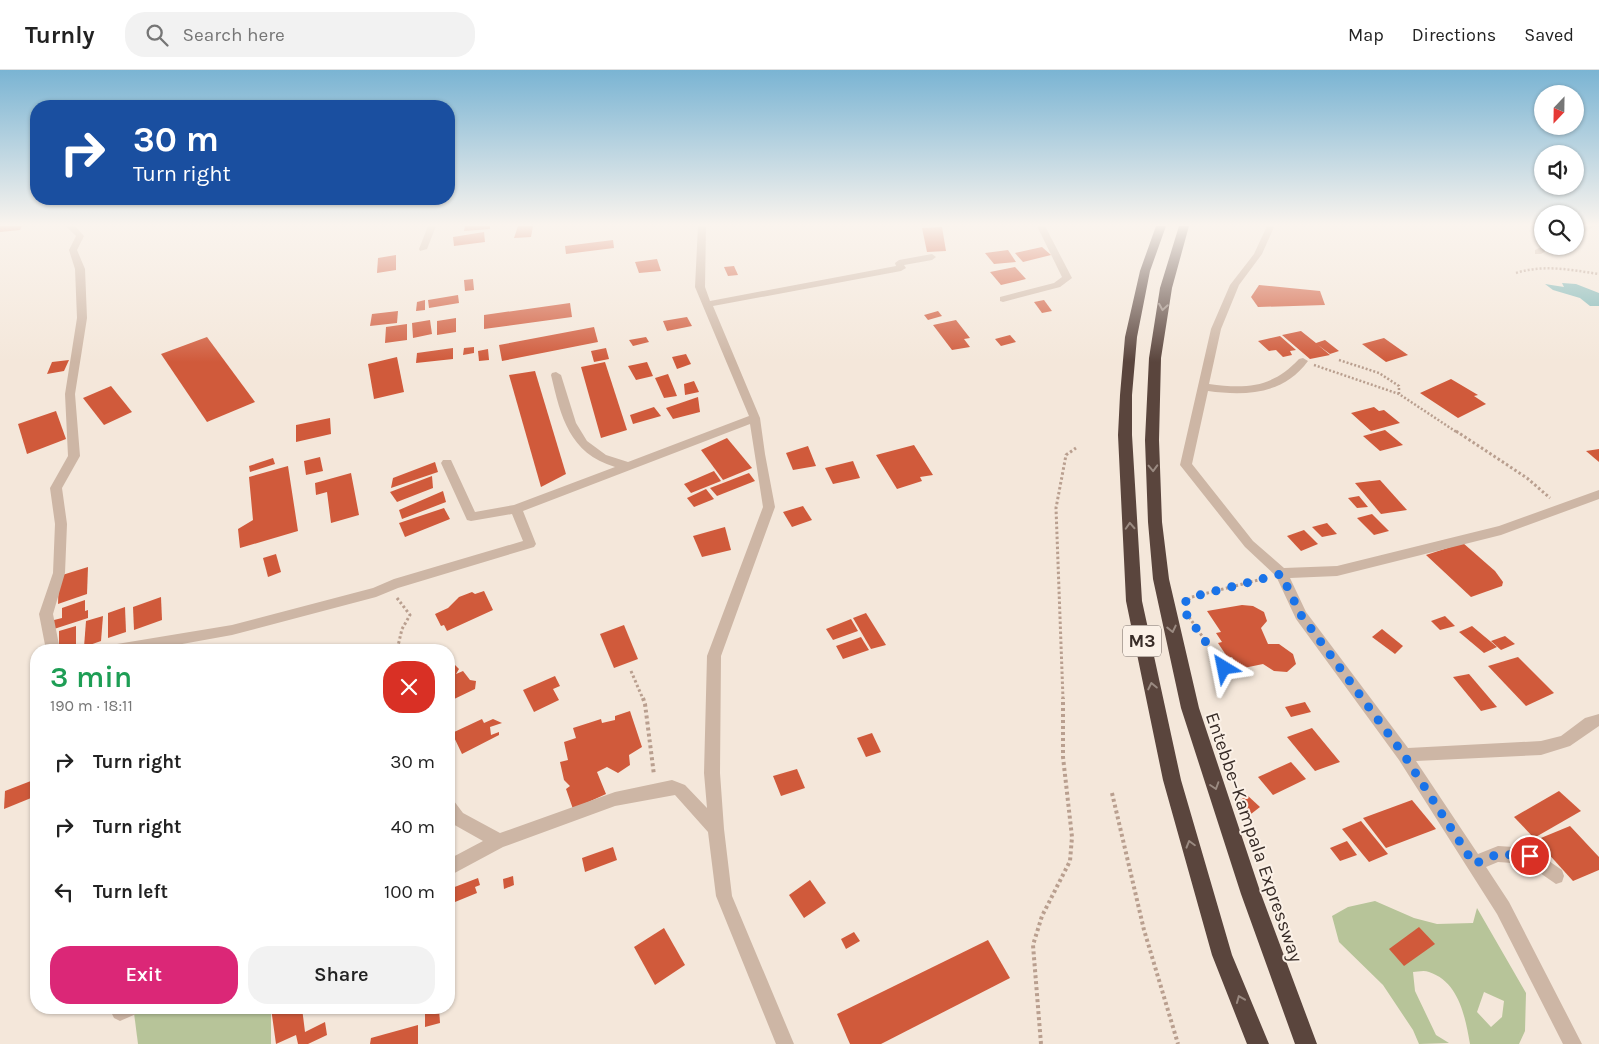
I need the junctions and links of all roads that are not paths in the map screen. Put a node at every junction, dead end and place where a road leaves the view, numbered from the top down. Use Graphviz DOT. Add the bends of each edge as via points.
graph roads {
  1 [pos="80,271"];
  2 [pos="701,271"];
  3 [pos="882,271"];
  4 [pos="1064,271"];
  5 [pos="1146,271"];
  6 [pos="1171,271"];
  7 [pos="1245,271"];
  8 [pos="1002,298"];
  9 [pos="708,304"];
  10 [pos="1303,361"];
  11 [pos="556,376"];
  12 [pos="1204,386"];
  13 [pos="755,418"];
  14 [pos="447,462"];
  15 [pos="628,466"];
  16 [pos="1599,494"];
  17 [pos="516,509"];
  18 [pos="1281,574"];
  19 [pos="52,644"];
  20 [pos="152,644"];
  21 [pos="1599,720"];
  22 [pos="1404,755"];
  23 [pos="455,815"];
  24 [pos="716,829"];
  25 [pos="499,841"];
  26 [pos="1474,864"];
  27 [pos="455,865"];
  28 [pos="1556,876"];
  29 [pos="785,1044"];
  30 [pos="1258,1044"];
  31 [pos="1306,1044"];
  32 [pos="1573,1044"];
  1 -- 19 [label="street" via="82,318 70,394 74,456 56,488 61,524 59,573 46,614"];
  2 -- 9 [label="street" via="700,287"];
  3 -- 9 [label="street"];
  4 -- 8 [label="street" via="1067,278 1057,285"];
  30 -- 5 [label="highway, M3, one-way" via="1222,955 1172,780 1134,601 1125,435 1126,395 1131,337"];
  6 -- 31 [label="highway, Entebbe–Kampala Expressway / M3, one-way" via="1155,358 1152,440 1161,579 1190,708 1251,894"];
  7 -- 12 [label="street" via="1235,285 1216,329"];
  9 -- 13 [label="street"];
  10 -- 12 [label="street" via="1293,373 1255,389 1242,392"];
  11 -- 15 [label="street" via="567,417 578,439 600,458"];
  12 -- 18 [label="street" via="1186,465 1249,544"];
  13 -- 15 [label="street"];
  13 -- 24 [label="street" via="769,506 714,656 712,773"];
  14 -- 17 [label="street" via="471,518"];
  15 -- 17 [label="street"];
  16 -- 18 [label="street" via="1501,530 1337,571"];
  17 -- 20 [label="street" via="530,544 376,592 232,630"];
  18 -- 22 [label="street" via="1301,615"];
  21 -- 22 [label="street" via="1565,741 1541,748"];
  22 -- 26 [label="street"];
  23 -- 25 [label="street"];
  24 -- 25 [label="street" via="680,790 672,787 615,799"];
  24 -- 29 [label="street" via="724,896"];
  25 -- 27 [label="street"];
  26 -- 28 [label="street" via="1498,854 1530,856"];
  26 -- 32 [label="street" via="1503,908"];
}
